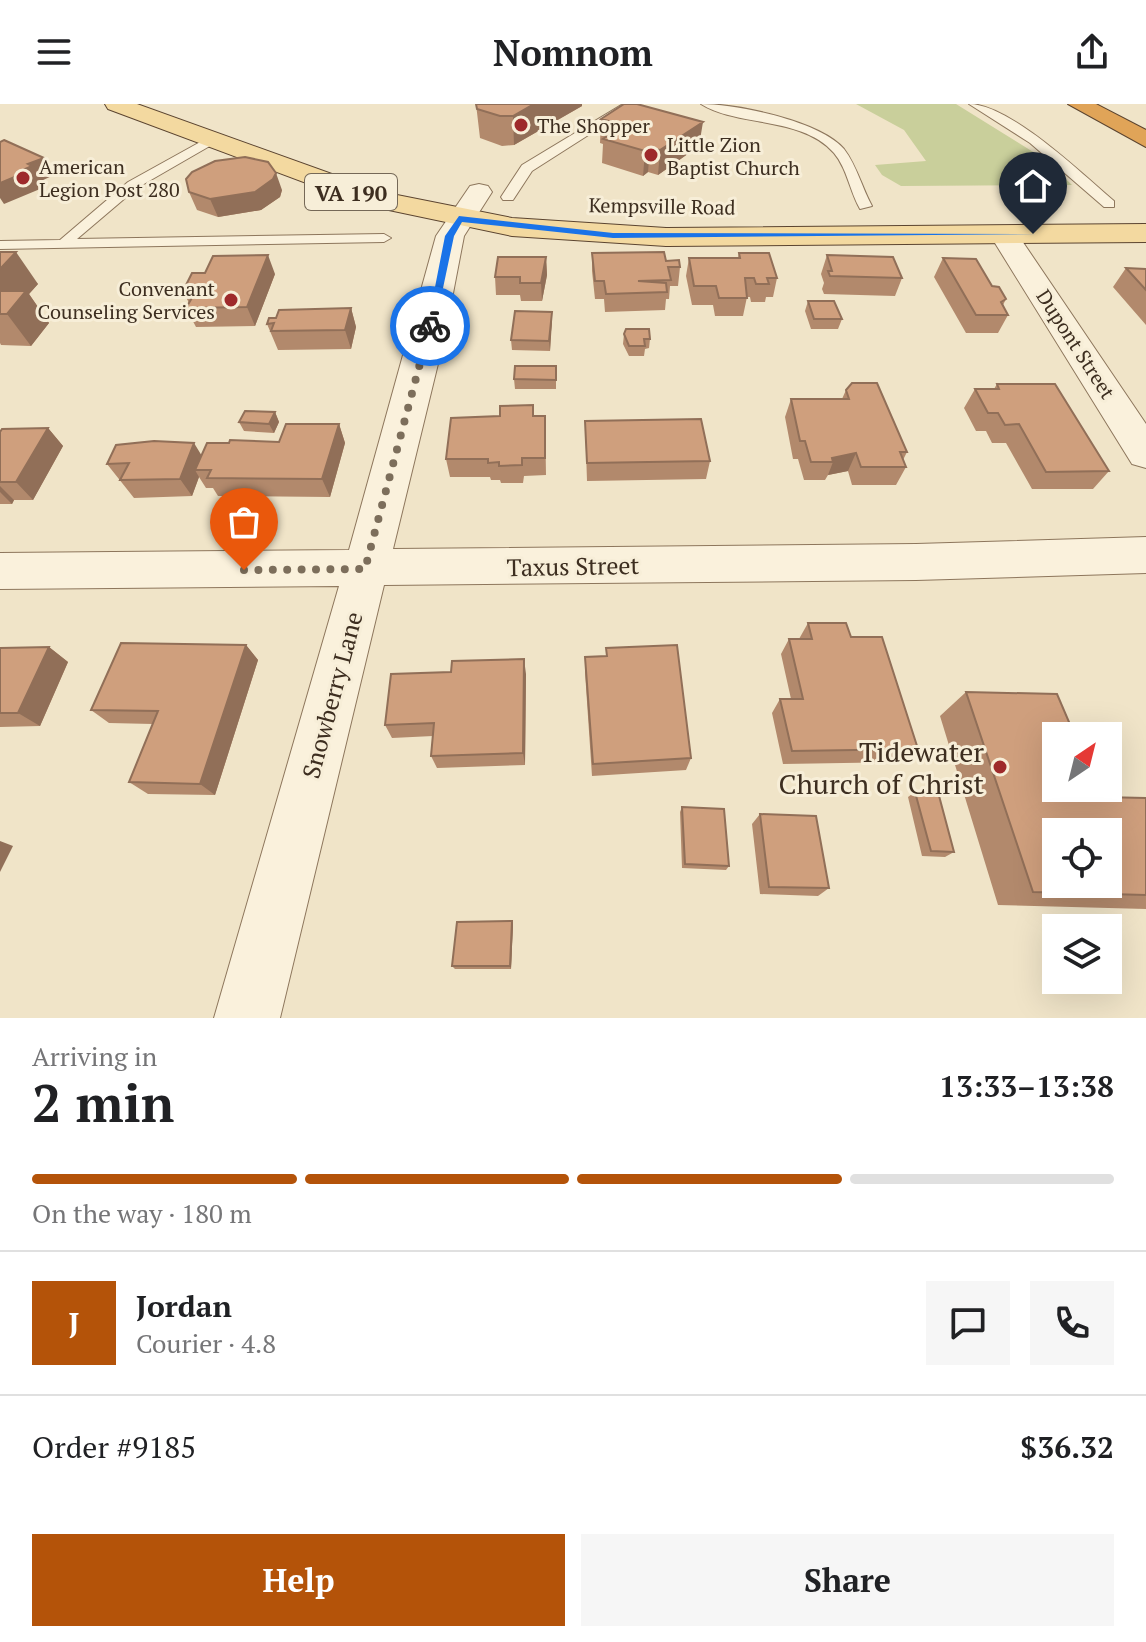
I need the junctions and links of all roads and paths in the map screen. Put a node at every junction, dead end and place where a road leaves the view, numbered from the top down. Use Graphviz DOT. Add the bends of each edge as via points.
graph roads {
  1 [pos="116,104"];
  2 [pos="631,104"];
  3 [pos="707,104"];
  4 [pos="975,104"];
  5 [pos="1079,104"];
  6 [pos="211,140"];
  7 [pos="1146,140"];
  8 [pos="508,197"];
  9 [pos="465,200"];
  10 [pos="539,201"];
  11 [pos="1122,204"];
  12 [pos="1064,205"];
  13 [pos="834,206"];
  14 [pos="865,206"];
  15 [pos="897,206"];
  16 [pos="1146,233"];
  17 [pos="1004,235"];
  18 [pos="384,238"];
  19 [pos="64,244"];
  20 [pos="0,245"];
  21 [pos="1146,454"];
  22 [pos="1146,555"];
  23 [pos="365,569"];
  24 [pos="0,571"];
  25 [pos="247,1018"];
  1 -- 6 [label="main road, Kempsville Road / VA 190"];
  2 -- 8 [label="lane" via="527,168"];
  3 -- 14 [label="lane" via="828,142 841,156"];
  4 -- 11 [label="lane"];
  5 -- 7 [label="highway"];
  6 -- 9 [label="main road, Kempsville Road / VA 190" via="351,192"];
  6 -- 19 [label="lane" via="140,176 99,207"];
  8 -- 9 [label="main road, Kempsville Road / VA 190"];
  8 -- 10 [label="main road, Kempsville Road / VA 190"];
  9 -- 17 [label="main road, Kempsville Road / VA 190" via="613,236"];
  9 -- 23 [label="street, Snowberry Lane" via="450,236"];
  11 -- 12 [label="main road"];
  13 -- 14 [label="main road"];
  14 -- 15 [label="main road"];
  16 -- 17 [label="main road, Kempsville Road / VA 190"];
  17 -- 21 [label="street, Dupont Street"];
  18 -- 19 [label="lane"];
  19 -- 20 [label="lane"];
  22 -- 23 [label="street, Taxus Street"];
  23 -- 24 [label="street, Taxus Street"];
  23 -- 25 [label="street, Snowberry Lane"];
}
